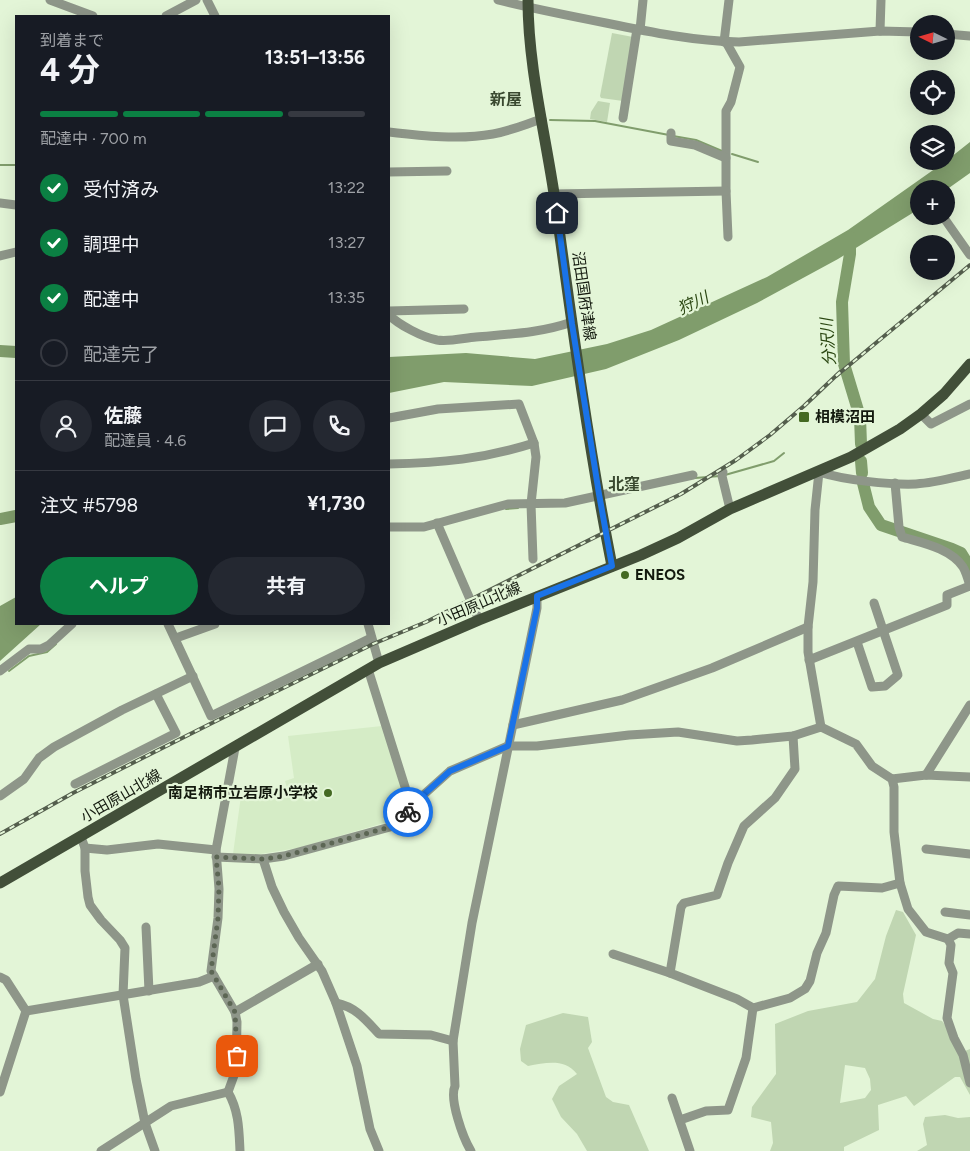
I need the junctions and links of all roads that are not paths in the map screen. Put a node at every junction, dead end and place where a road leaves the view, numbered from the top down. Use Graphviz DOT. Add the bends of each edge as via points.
graph roads {
  1 [pos="50,0"];
  2 [pos="196,0"];
  3 [pos="207,0"];
  4 [pos="498,0"];
  5 [pos="643,0"];
  6 [pos="730,0"];
  7 [pos="881,0"];
  8 [pos="528,4"];
  9 [pos="90,15"];
  10 [pos="168,15"];
  11 [pos="214,15"];
  12 [pos="639,30"];
  13 [pos="880,31"];
  14 [pos="910,32"];
  15 [pos="955,35"];
  16 [pos="970,36"];
  17 [pos="725,42"];
  18 [pos="623,118"];
  19 [pos="542,119"];
  20 [pos="390,132"];
  21 [pos="671,136"];
  22 [pos="726,158"];
  23 [pos="447,171"];
  24 [pos="390,172"];
  25 [pos="726,190"];
  26 [pos="554,194"];
  27 [pos="0,203"];
  28 [pos="15,205"];
  29 [pos="949,225"];
  30 [pos="728,237"];
  31 [pos="15,252"];
  32 [pos="970,255"];
  33 [pos="0,256"];
  34 [pos="464,309"];
  35 [pos="390,311"];
  36 [pos="390,316"];
  37 [pos="572,322"];
  38 [pos="970,364"];
  39 [pos="970,404"];
  40 [pos="921,414"];
  41 [pos="390,418"];
  42 [pos="534,443"];
  43 [pos="390,464"];
  44 [pos="723,472"];
  45 [pos="819,472"];
  46 [pos="970,474"];
  47 [pos="693,475"];
  48 [pos="895,483"];
  49 [pos="599,494"];
  50 [pos="531,504"];
  51 [pos="730,509"];
  52 [pos="437,523"];
  53 [pos="390,528"];
  54 [pos="533,559"];
  55 [pos="612,566"];
  56 [pos="970,586"];
  57 [pos="537,596"];
  58 [pos="874,603"];
  59 [pos="479,620"];
  60 [pos="71,625"];
  61 [pos="169,625"];
  62 [pos="212,625"];
  63 [pos="368,625"];
  64 [pos="808,627"];
  65 [pos="882,632"];
  66 [pos="176,638"];
  67 [pos="372,638"];
  68 [pos="857,642"];
  69 [pos="809,660"];
  70 [pos="378,663"];
  71 [pos="368,669"];
  72 [pos="0,671"];
  73 [pos="193,676"];
  74 [pos="156,694"];
  75 [pos="970,705"];
  76 [pos="513,725"];
  77 [pos="821,727"];
  78 [pos="793,736"];
  79 [pos="508,746"];
  80 [pos="234,748"];
  81 [pos="926,775"];
  82 [pos="970,777"];
  83 [pos="892,779"];
  84 [pos="75,784"];
  85 [pos="0,796"];
  86 [pos="411,806"];
  87 [pos="81,837"];
  88 [pos="85,848"];
  89 [pos="926,849"];
  90 [pos="216,853"];
  91 [pos="970,854"];
  92 [pos="263,859"];
  93 [pos="0,883"];
  94 [pos="900,883"];
  95 [pos="945,912"];
  96 [pos="970,915"];
  97 [pos="146,927"];
  98 [pos="970,934"];
  99 [pos="948,940"];
  100 [pos="613,954"];
  101 [pos="318,964"];
  102 [pos="670,973"];
  103 [pos="214,976"];
  104 [pos="0,977"];
  105 [pos="149,991"];
  106 [pos="124,995"];
  107 [pos="336,1003"];
  108 [pos="753,1008"];
  109 [pos="26,1011"];
  110 [pos="235,1012"];
  111 [pos="453,1041"];
  112 [pos="970,1083"];
  113 [pos="0,1092"];
  114 [pos="228,1092"];
  115 [pos="672,1098"];
  116 [pos="680,1120"];
  117 [pos="145,1123"];
  118 [pos="102,1151"];
  119 [pos="155,1151"];
  120 [pos="240,1151"];
  121 [pos="379,1151"];
  122 [pos="471,1151"];
  123 [pos="690,1151"];
  1 -- 9 [label="street"];
  2 -- 10 [label="street"];
  3 -- 11 [label="street"];
  4 -- 8 [label="street"];
  5 -- 12 [label="street"];
  6 -- 17 [label="street"];
  7 -- 13 [label="street"];
  8 -- 12 [label="street"];
  8 -- 19 [label="main road, 沼田国府津線"];
  12 -- 17 [label="street"];
  12 -- 18 [label="street"];
  13 -- 14 [label="street"];
  13 -- 17 [label="street"];
  15 -- 16 [label="street"];
  17 -- 22 [label="street" via="740,67 726,111"];
  19 -- 20 [label="street" via="483,135 434,136"];
  19 -- 26 [label="main road, 沼田国府津線"];
  21 -- 22 [label="street" via="670,140 695,145"];
  22 -- 25 [label="street"];
  23 -- 24 [label="street"];
  25 -- 26 [label="street"];
  25 -- 30 [label="street"];
  26 -- 37 [label="main road, 沼田国府津線"];
  27 -- 28 [label="street"];
  29 -- 32 [label="street"];
  31 -- 33 [label="street"];
  34 -- 35 [label="street"];
  36 -- 37 [label="street" via="411,330 438,340 530,333"];
  37 -- 49 [label="main road, 沼田国府津線"];
  38 -- 40 [label="main road, 小田原山北線"];
  39 -- 40 [label="street" via="931,424"];
  40 -- 45 [label="main road, 小田原山北線" via="851,457"];
  41 -- 42 [label="street" via="438,409 519,404"];
  42 -- 43 [label="street" via="483,457"];
  42 -- 50 [label="street" via="536,457"];
  44 -- 51 [label="street"];
  45 -- 48 [label="street"];
  45 -- 51 [label="main road, 小田原山北線"];
  45 -- 64 [label="street"];
  46 -- 48 [label="street" via="932,482"];
  47 -- 49 [label="street"];
  48 -- 56 [label="street" via="902,537 952,555 964,569"];
  49 -- 50 [label="street" via="566,503"];
  49 -- 55 [label="main road, 沼田国府津線"];
  50 -- 52 [label="street" via="508,504"];
  50 -- 54 [label="street"];
  51 -- 55 [label="main road, 小田原山北線" via="678,538"];
  52 -- 53 [label="street" via="424,527"];
  52 -- 59 [label="street"];
  55 -- 57 [label="main road, 小田原山北線"];
  56 -- 65 [label="street" via="947,595 947,605"];
  57 -- 59 [label="main road, 小田原山北線"];
  57 -- 76 [label="street"];
  58 -- 65 [label="street"];
  59 -- 70 [label="main road, 小田原山北線"];
  60 -- 72 [label="street" via="49,645 42,649 29,649"];
  61 -- 66 [label="street"];
  62 -- 66 [label="street"];
  63 -- 67 [label="street"];
  64 -- 69 [label="street"];
  64 -- 76 [label="street" via="712,668 622,700"];
  65 -- 68 [label="street"];
  65 -- 68 [label="street" via="898,675 885,686 872,687"];
  66 -- 73 [label="street"];
  67 -- 70 [label="street"];
  67 -- 73 [label="street" via="211,716"];
  68 -- 69 [label="street"];
  69 -- 77 [label="street"];
  70 -- 71 [label="main road, 小田原山北線"];
  71 -- 80 [label="main road, 小田原山北線"];
  71 -- 86 [label="street"];
  73 -- 74 [label="street"];
  74 -- 84 [label="street" via="176,734"];
  74 -- 85 [label="street" via="44,753 24,778"];
  75 -- 81 [label="street"];
  76 -- 79 [label="street"];
  77 -- 78 [label="street"];
  77 -- 83 [label="street" via="856,744 872,766"];
  78 -- 79 [label="street" via="737,741 678,732"];
  78 -- 102 [label="street" via="795,769 775,798 744,826 717,895 684,903 681,907"];
  79 -- 86 [label="street" via="450,771"];
  79 -- 111 [label="street" via="472,923"];
  80 -- 87 [label="main road, 小田原山北線"];
  80 -- 90 [label="street"];
  81 -- 82 [label="street"];
  81 -- 83 [label="street"];
  83 -- 94 [label="street"];
  86 -- 92 [label="street" via="401,824 319,848"];
  87 -- 88 [label="street"];
  87 -- 93 [label="main road, 小田原山北線"];
  88 -- 90 [label="street" via="107,850 158,844"];
  88 -- 106 [label="street" via="90,905 125,948"];
  89 -- 91 [label="street"];
  90 -- 92 [label="street"];
  90 -- 103 [label="street" via="219,888 211,971"];
  92 -- 101 [label="street" via="284,912 298,938"];
  94 -- 99 [label="street" via="908,909 917,922 926,932"];
  94 -- 108 [label="street" via="882,888 838,886 810,982 790,998"];
  95 -- 96 [label="street"];
  97 -- 105 [label="street"];
  98 -- 99 [label="street" via="958,933"];
  99 -- 112 [label="street" via="953,974 947,1018 963,1055"];
  100 -- 102 [label="street"];
  101 -- 107 [label="street"];
  101 -- 110 [label="street"];
  102 -- 108 [label="street"];
  103 -- 105 [label="street"];
  103 -- 110 [label="street"];
  104 -- 109 [label="street" via="6,980"];
  105 -- 106 [label="street"];
  106 -- 109 [label="street"];
  106 -- 117 [label="street"];
  107 -- 111 [label="street" via="360,1014 379,1034 431,1035"];
  107 -- 121 [label="street" via="357,1066 370,1129"];
  108 -- 116 [label="street" via="746,1058 728,1110 706,1111"];
  109 -- 113 [label="street"];
  110 -- 114 [label="street" via="236,1070"];
  111 -- 122 [label="street" via="453,1091"];
  114 -- 117 [label="street" via="171,1106"];
  114 -- 120 [label="street" via="239,1122"];
  115 -- 116 [label="street"];
  116 -- 123 [label="street"];
  117 -- 118 [label="street"];
  117 -- 119 [label="street"];
}
